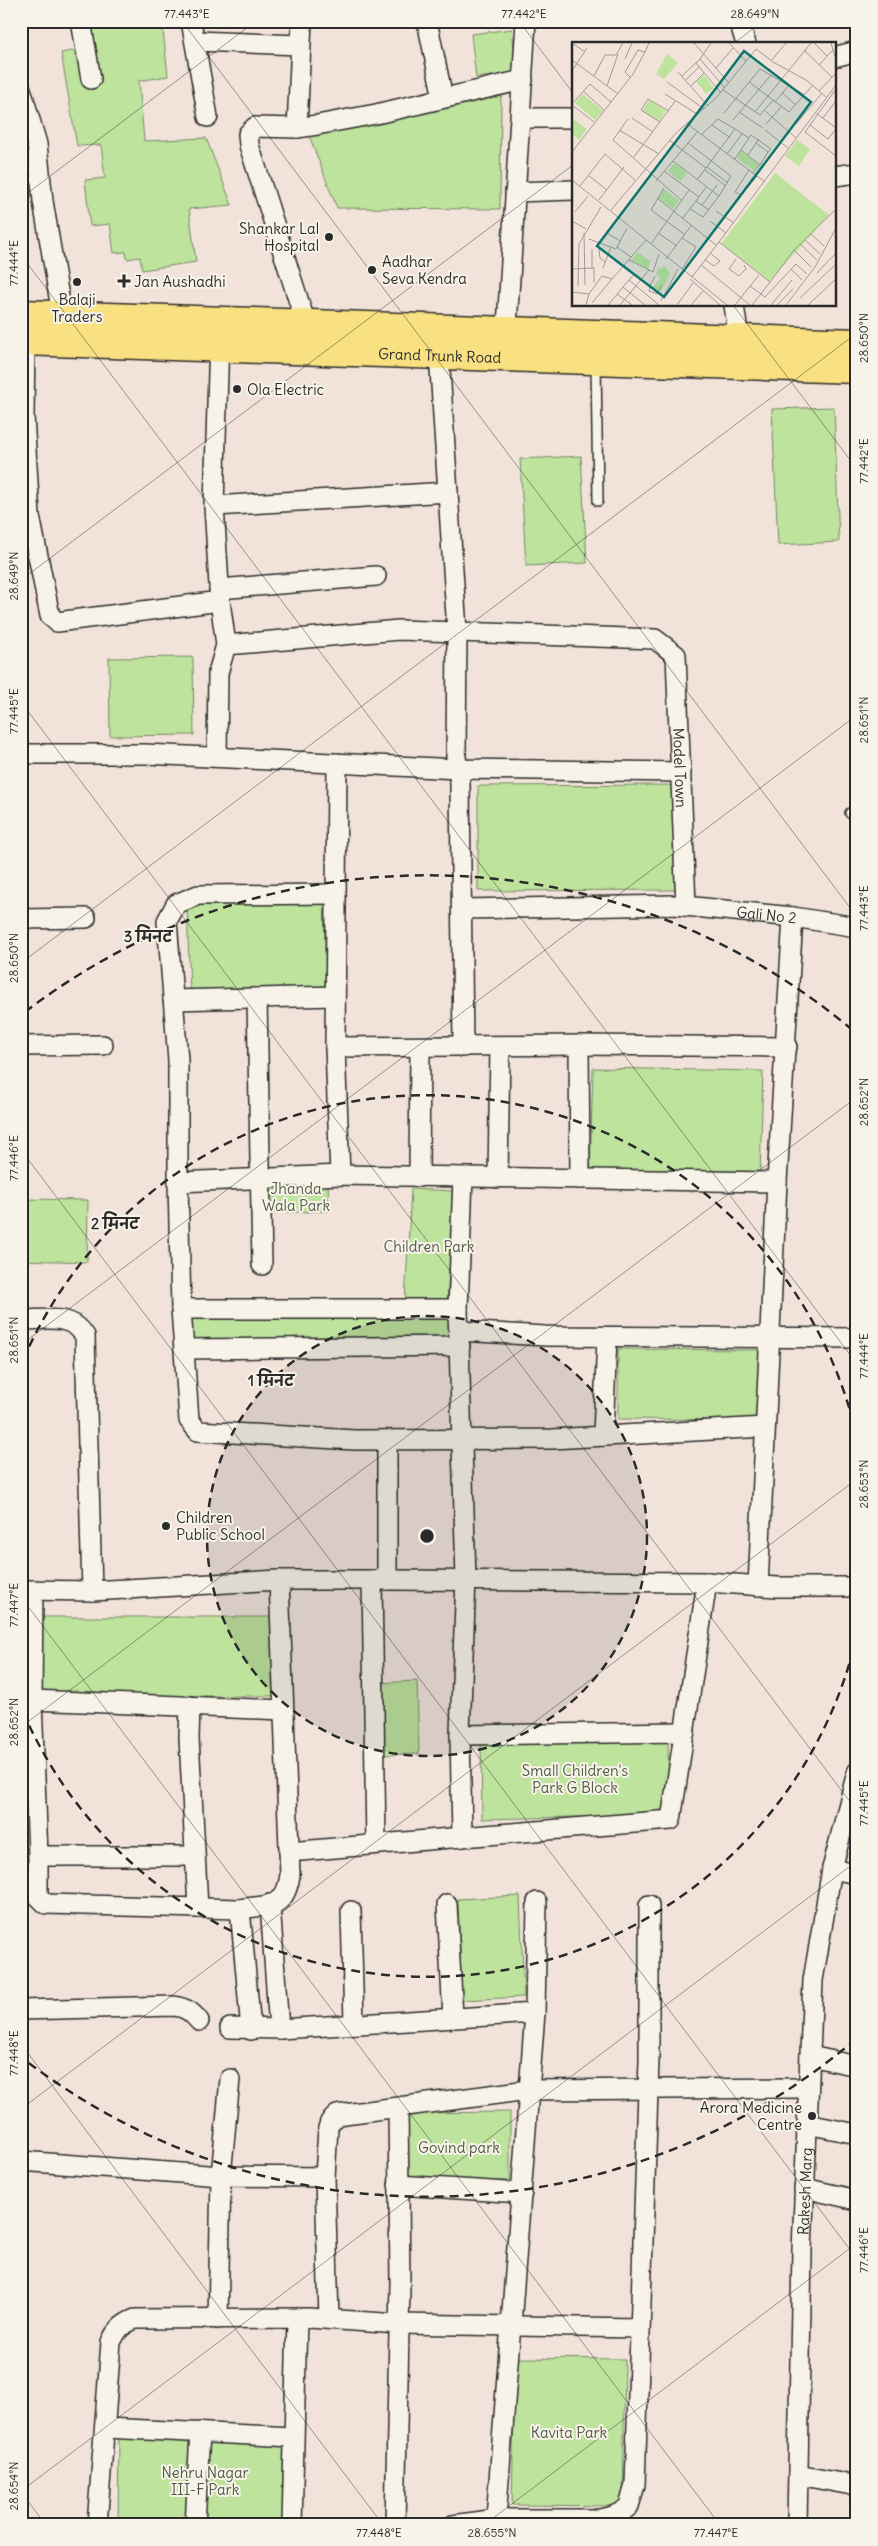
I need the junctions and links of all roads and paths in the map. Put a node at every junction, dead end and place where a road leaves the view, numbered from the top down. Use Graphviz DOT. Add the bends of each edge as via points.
graph roads {
  1 [pos="81,21"];
  2 [pos="191,21"];
  3 [pos="302,21"];
  4 [pos="427,21"];
  5 [pos="526,21"];
  6 [pos="739,21"];
  7 [pos="195,41"];
  8 [pos="745,42"];
  9 [pos="299,44"];
  10 [pos="857,51"];
  11 [pos="836,56"];
  12 [pos="91,79"];
  13 [pos="523,80"];
  14 [pos="21,89"];
  15 [pos="443,98"];
  16 [pos="208,117"];
  17 [pos="521,118"];
  18 [pos="572,118"];
  19 [pos="297,128"];
  20 [pos="857,173"];
  21 [pos="836,176"];
  22 [pos="572,190"];
  23 [pos="515,192"];
  24 [pos="734,306"];
  25 [pos="21,314"];
  26 [pos="62,315"];
  27 [pos="306,324"];
  28 [pos="219,334"];
  29 [pos="739,339"];
  30 [pos="23,341"];
  31 [pos="506,343"];
  32 [pos="857,343"];
  33 [pos="440,354"];
  34 [pos="596,361"];
  35 [pos="857,369"];
  36 [pos="448,492"];
  37 [pos="598,501"];
  38 [pos="214,506"];
  39 [pos="376,576"];
  40 [pos="219,595"];
  41 [pos="457,631"];
  42 [pos="226,645"];
  43 [pos="21,754"];
  44 [pos="217,757"];
  45 [pos="337,763"];
  46 [pos="459,769"];
  47 [pos="681,772"];
  48 [pos="336,894"];
  49 [pos="680,905"];
  50 [pos="463,909"];
  51 [pos="793,917"];
  52 [pos="21,918"];
  53 [pos="86,918"];
  54 [pos="857,927"];
  55 [pos="335,996"];
  56 [pos="257,998"];
  57 [pos="173,1000"];
  58 [pos="104,1045"];
  59 [pos="580,1045"];
  60 [pos="21,1046"];
  61 [pos="420,1046"];
  62 [pos="500,1046"];
  63 [pos="335,1047"];
  64 [pos="463,1047"];
  65 [pos="787,1047"];
  66 [pos="340,1175"];
  67 [pos="419,1177"];
  68 [pos="260,1178"];
  69 [pos="463,1178"];
  70 [pos="498,1178"];
  71 [pos="580,1179"];
  72 [pos="178,1182"];
  73 [pos="777,1182"];
  74 [pos="262,1265"];
  75 [pos="181,1309"];
  76 [pos="458,1309"];
  77 [pos="21,1320"];
  78 [pos="607,1337"];
  79 [pos="857,1338"];
  80 [pos="459,1339"];
  81 [pos="771,1339"];
  82 [pos="184,1349"];
  83 [pos="765,1427"];
  84 [pos="603,1436"];
  85 [pos="460,1439"];
  86 [pos="387,1440"];
  87 [pos="279,1580"];
  88 [pos="379,1580"];
  89 [pos="466,1580"];
  90 [pos="707,1582"];
  91 [pos="758,1586"];
  92 [pos="857,1587"];
  93 [pos="27,1590"];
  94 [pos="92,1591"];
  95 [pos="32,1700"];
  96 [pos="190,1706"];
  97 [pos="283,1710"];
  98 [pos="685,1732"];
  99 [pos="460,1735"];
  100 [pos="857,1772"];
  101 [pos="852,1809"];
  102 [pos="462,1837"];
  103 [pos="376,1844"];
  104 [pos="289,1852"];
  105 [pos="38,1856"];
  106 [pos="195,1856"];
  107 [pos="832,1869"];
  108 [pos="857,1874"];
  109 [pos="537,1902"];
  110 [pos="270,1904"];
  111 [pos="447,1904"];
  112 [pos="648,1905"];
  113 [pos="198,1908"];
  114 [pos="240,1909"];
  115 [pos="351,1911"];
  116 [pos="21,2010"];
  117 [pos="534,2012"];
  118 [pos="453,2018"];
  119 [pos="199,2021"];
  120 [pos="354,2024"];
  121 [pos="230,2028"];
  122 [pos="279,2028"];
  123 [pos="251,2030"];
  124 [pos="810,2056"];
  125 [pos="857,2066"];
  126 [pos="230,2079"];
  127 [pos="646,2088"];
  128 [pos="808,2088"];
  129 [pos="528,2090"];
  130 [pos="398,2109"];
  131 [pos="807,2124"];
  132 [pos="857,2134"];
  133 [pos="21,2162"];
  134 [pos="221,2176"];
  135 [pos="325,2177"];
  136 [pos="398,2185"];
  137 [pos="804,2188"];
  138 [pos="522,2193"];
  139 [pos="857,2200"];
  140 [pos="297,2318"];
  141 [pos="218,2319"];
  142 [pos="329,2319"];
  143 [pos="399,2324"];
  144 [pos="511,2326"];
  145 [pos="640,2328"];
  146 [pos="105,2428"];
  147 [pos="200,2432"];
  148 [pos="293,2437"];
  149 [pos="798,2475"];
  150 [pos="857,2486"];
  151 [pos="496,2519"];
  152 [pos="97,2525"];
  153 [pos="195,2525"];
  154 [pos="292,2525"];
  155 [pos="395,2525"];
  156 [pos="453,2525"];
  157 [pos="797,2525"];
  1 -- 12 [label="street"];
  2 -- 7 [label="street"];
  3 -- 9 [label="street"];
  4 -- 15 [label="street"];
  5 -- 13 [label="street"];
  6 -- 8 [label="street"];
  7 -- 9 [label="street"];
  7 -- 16 [label="street"];
  9 -- 19 [label="street"];
  10 -- 11 [label="street"];
  13 -- 15 [label="street"];
  13 -- 17 [label="street"];
  14 -- 26 [label="street" via="37,144"];
  15 -- 19 [label="street"];
  17 -- 18 [label="street"];
  17 -- 23 [label="street"];
  19 -- 27 [label="street" via="255,127 248,134"];
  20 -- 21 [label="street"];
  22 -- 23 [label="street"];
  23 -- 31 [label="street"];
  24 -- 29 [label="street"];
  25 -- 26 [label="highway, Grand Trunk Road"];
  26 -- 28 [label="highway, Grand Trunk Road"];
  27 -- 28 [label="highway, Grand Trunk Road"];
  27 -- 31 [label="highway, Grand Trunk Road"];
  28 -- 30 [label="highway, Grand Trunk Road"];
  28 -- 33 [label="highway, Grand Trunk Road"];
  28 -- 38 [label="street"];
  29 -- 31 [label="highway, Grand Trunk Road"];
  29 -- 32 [label="highway, Grand Trunk Road"];
  30 -- 40 [label="street" via="30,516 50,616 56,622"];
  31 -- 33 [label="highway, Grand Trunk Road"];
  31 -- 34 [label="highway, Grand Trunk Road"];
  33 -- 36 [label="street"];
  34 -- 35 [label="highway, Grand Trunk Road"];
  34 -- 37 [label="lane"];
  36 -- 38 [label="street"];
  36 -- 41 [label="street"];
  38 -- 40 [label="street"];
  39 -- 40 [label="street"];
  40 -- 42 [label="street"];
  41 -- 42 [label="street" via="359,632"];
  41 -- 46 [label="street" via="456,757"];
  41 -- 47 [label="street, Model Town" via="655,640 676,655"];
  42 -- 44 [label="street" via="218,673"];
  43 -- 44 [label="street"];
  44 -- 45 [label="street"];
  45 -- 46 [label="street"];
  45 -- 48 [label="street"];
  46 -- 47 [label="street"];
  46 -- 50 [label="street"];
  47 -- 49 [label="street, Model Town"];
  48 -- 55 [label="street"];
  48 -- 57 [label="street" via="198,895 176,904 167,921"];
  49 -- 50 [label="street, Gali No 2"];
  49 -- 51 [label="street, Gali No 2"];
  50 -- 64 [label="street"];
  51 -- 54 [label="street, Gali No 2"];
  51 -- 65 [label="street"];
  52 -- 53 [label="street"];
  55 -- 56 [label="street"];
  55 -- 63 [label="street"];
  56 -- 57 [label="street"];
  56 -- 68 [label="street"];
  57 -- 72 [label="street" via="178,1060"];
  58 -- 60 [label="street"];
  59 -- 62 [label="street"];
  59 -- 65 [label="street"];
  59 -- 71 [label="street"];
  61 -- 63 [label="street"];
  61 -- 64 [label="street"];
  61 -- 67 [label="street"];
  62 -- 64 [label="street"];
  62 -- 70 [label="street"];
  63 -- 66 [label="street"];
  65 -- 73 [label="street"];
  66 -- 67 [label="street"];
  66 -- 68 [label="street"];
  67 -- 69 [label="street"];
  68 -- 72 [label="street"];
  68 -- 74 [label="street"];
  69 -- 70 [label="street"];
  69 -- 76 [label="street"];
  70 -- 71 [label="street"];
  71 -- 73 [label="street"];
  72 -- 75 [label="street"];
  73 -- 81 [label="street"];
  75 -- 76 [label="street"];
  75 -- 82 [label="street"];
  76 -- 80 [label="street"];
  77 -- 94 [label="street" via="66,1320 79,1326 85,1336"];
  78 -- 80 [label="street"];
  78 -- 81 [label="street"];
  78 -- 84 [label="street"];
  79 -- 81 [label="street"];
  80 -- 82 [label="street"];
  80 -- 85 [label="street"];
  81 -- 83 [label="street"];
  82 -- 86 [label="street" via="188,1420 198,1431"];
  83 -- 84 [label="street"];
  83 -- 91 [label="street"];
  84 -- 85 [label="street"];
  85 -- 86 [label="street"];
  85 -- 89 [label="street"];
  86 -- 88 [label="street"];
  87 -- 88 [label="street"];
  87 -- 94 [label="street"];
  87 -- 97 [label="street"];
  88 -- 89 [label="street"];
  88 -- 103 [label="street"];
  89 -- 90 [label="street"];
  89 -- 99 [label="street"];
  90 -- 91 [label="street"];
  90 -- 98 [label="street"];
  91 -- 92 [label="street"];
  93 -- 94 [label="street"];
  93 -- 95 [label="street"];
  95 -- 96 [label="street"];
  95 -- 105 [label="street"];
  96 -- 97 [label="street"];
  96 -- 106 [label="street"];
  97 -- 104 [label="street"];
  98 -- 99 [label="street"];
  98 -- 102 [label="street" via="671,1820"];
  99 -- 102 [label="street"];
  100 -- 101 [label="street, Rakesh Marg"];
  101 -- 107 [label="street, Rakesh Marg"];
  102 -- 103 [label="street"];
  103 -- 104 [label="street"];
  104 -- 110 [label="street" via="287,1894 281,1901"];
  105 -- 106 [label="street"];
  105 -- 113 [label="street" via="38,1896 46,1904"];
  106 -- 113 [label="street"];
  107 -- 108 [label="street"];
  107 -- 124 [label="street, Rakesh Marg" via="813,1980"];
  109 -- 117 [label="street"];
  110 -- 114 [label="street"];
  110 -- 122 [label="street"];
  111 -- 118 [label="street"];
  112 -- 127 [label="street"];
  113 -- 114 [label="street"];
  114 -- 123 [label="street"];
  115 -- 120 [label="street"];
  116 -- 119 [label="street" via="174,2006 184,2007"];
  117 -- 118 [label="street"];
  117 -- 129 [label="street"];
  118 -- 120 [label="street"];
  120 -- 122 [label="street"];
  121 -- 123 [label="street"];
  122 -- 123 [label="street"];
  124 -- 125 [label="street"];
  124 -- 128 [label="street, Rakesh Marg"];
  126 -- 134 [label="street"];
  127 -- 128 [label="street"];
  127 -- 129 [label="street"];
  127 -- 145 [label="street"];
  128 -- 131 [label="street, Rakesh Marg"];
  129 -- 130 [label="street"];
  129 -- 138 [label="street"];
  130 -- 135 [label="street" via="341,2114 333,2119 327,2132"];
  130 -- 136 [label="street"];
  131 -- 132 [label="street"];
  131 -- 137 [label="street, Rakesh Marg"];
  133 -- 134 [label="street"];
  134 -- 135 [label="street"];
  134 -- 141 [label="street"];
  135 -- 142 [label="street"];
  136 -- 138 [label="street"];
  136 -- 143 [label="street"];
  137 -- 139 [label="street"];
  137 -- 149 [label="street, Rakesh Marg"];
  138 -- 144 [label="street"];
  140 -- 141 [label="street"];
  140 -- 142 [label="street"];
  140 -- 148 [label="street"];
  141 -- 146 [label="street" via="135,2319 124,2323 111,2342"];
  142 -- 143 [label="street"];
  143 -- 144 [label="street"];
  143 -- 155 [label="street"];
  144 -- 145 [label="street"];
  144 -- 151 [label="street"];
  145 -- 151 [label="street" via="635,2485 629,2506 622,2512 600,2519"];
  146 -- 147 [label="street"];
  146 -- 152 [label="street"];
  147 -- 148 [label="street"];
  147 -- 153 [label="street"];
  148 -- 154 [label="street"];
  149 -- 150 [label="street"];
  149 -- 157 [label="street, Rakesh Marg"];
  151 -- 156 [label="street"];
}
